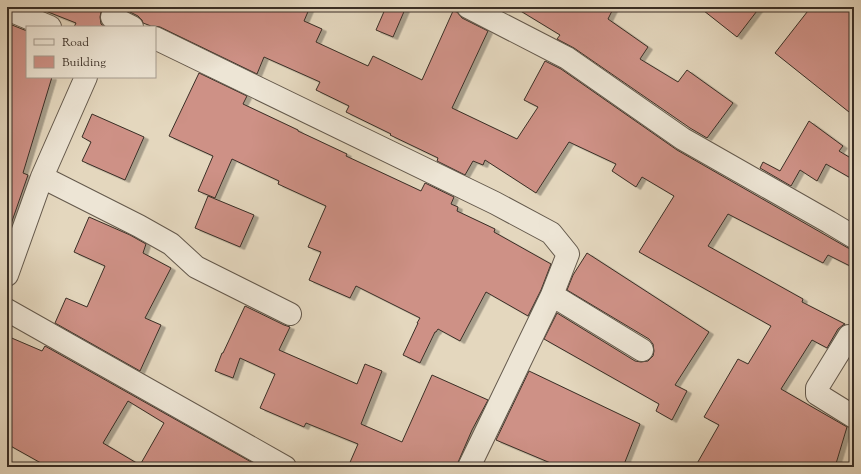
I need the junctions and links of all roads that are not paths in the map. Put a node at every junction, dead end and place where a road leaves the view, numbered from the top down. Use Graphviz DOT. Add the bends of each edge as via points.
graph roads {
  1 [pos="468,7"];
  2 [pos="7,9"];
  3 [pos="112,17"];
  4 [pos="48,26"];
  5 [pos="130,26"];
  6 [pos="156,38"];
  7 [pos="86,78"];
  8 [pos="42,177"];
  9 [pos="854,237"];
  10 [pos="7,275"];
  11 [pos="552,294"];
  12 [pos="7,310"];
  13 [pos="290,314"];
  14 [pos="849,336"];
  15 [pos="642,350"];
  16 [pos="854,417"];
  17 [pos="281,466"];
  18 [pos="469,467"];
  1 -- 9 [label="street" via="567,58 683,139"];
  2 -- 4 [label="street"];
  3 -- 5 [label="street"];
  6 -- 11 [label="street" via="495,203 551,233 568,254"];
  7 -- 8 [label="street"];
  8 -- 10 [label="street"];
  8 -- 13 [label="street" via="171,244 196,267"];
  11 -- 15 [label="street"];
  11 -- 18 [label="street"];
  12 -- 17 [label="street"];
  14 -- 16 [label="street" via="817,388 817,394"];
}
